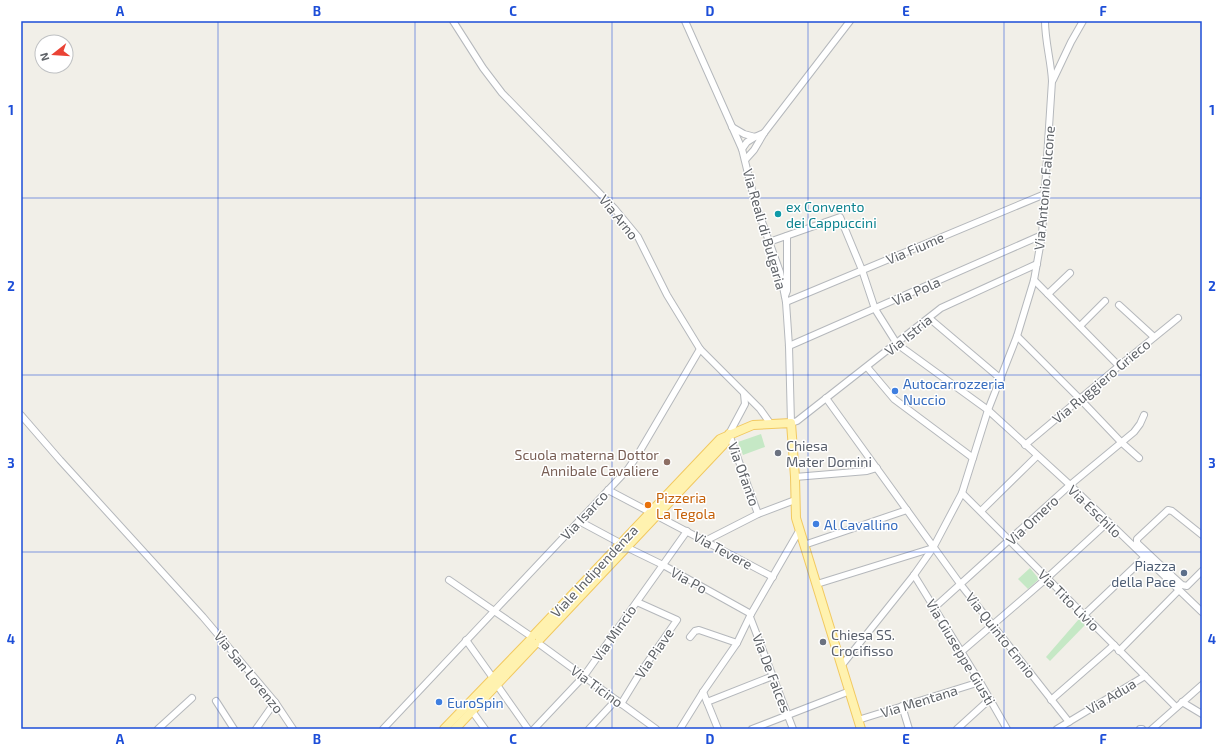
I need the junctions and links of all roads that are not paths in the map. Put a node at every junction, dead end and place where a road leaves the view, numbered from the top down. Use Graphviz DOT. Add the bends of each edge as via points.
graph roads {
  1 [pos="453,21"];
  2 [pos="684,21"];
  3 [pos="850,21"];
  4 [pos="1045,21"];
  5 [pos="1083,21"];
  6 [pos="1052,81"];
  7 [pos="732,127"];
  8 [pos="764,133"];
  9 [pos="755,137"];
  10 [pos="742,149"];
  11 [pos="745,160"];
  12 [pos="1045,194"];
  13 [pos="1042,235"];
  14 [pos="787,236"];
  15 [pos="769,242"];
  16 [pos="1036,264"];
  17 [pos="862,270"];
  18 [pos="1070,273"];
  19 [pos="1034,280"];
  20 [pos="1048,294"];
  21 [pos="785,300"];
  22 [pos="1105,301"];
  23 [pos="1119,305"];
  24 [pos="875,309"];
  25 [pos="929,318"];
  26 [pos="1178,318"];
  27 [pos="1080,326"];
  28 [pos="1017,336"];
  29 [pos="1154,337"];
  30 [pos="897,344"];
  31 [pos="789,346"];
  32 [pos="700,349"];
  33 [pos="867,366"];
  34 [pos="1119,366"];
  35 [pos="1001,379"];
  36 [pos="744,394"];
  37 [pos="826,398"];
  38 [pos="1080,399"];
  39 [pos="988,410"];
  40 [pos="21,415"];
  41 [pos="1144,415"];
  42 [pos="770,423"];
  43 [pos="790,423"];
  44 [pos="729,434"];
  45 [pos="1121,442"];
  46 [pos="1025,445"];
  47 [pos="1037,456"];
  48 [pos="973,458"];
  49 [pos="1139,458"];
  50 [pos="877,468"];
  51 [pos="795,477"];
  52 [pos="1070,486"];
  53 [pos="608,490"];
  54 [pos="962,493"];
  55 [pos="795,500"];
  56 [pos="906,510"];
  57 [pos="981,511"];
  58 [pos="653,514"];
  59 [pos="758,514"];
  60 [pos="579,520"];
  61 [pos="1108,522"];
  62 [pos="687,531"];
  63 [pos="799,531"];
  64 [pos="1202,535"];
  65 [pos="1010,540"];
  66 [pos="705,541"];
  67 [pos="804,544"];
  68 [pos="623,545"];
  69 [pos="933,548"];
  70 [pos="1144,558"];
  71 [pos="663,565"];
  72 [pos="1202,570"];
  73 [pos="914,575"];
  74 [pos="1169,576"];
  75 [pos="773,577"];
  76 [pos="1047,578"];
  77 [pos="448,580"];
  78 [pos="817,584"];
  79 [pos="961,584"];
  80 [pos="1179,590"];
  81 [pos="636,602"];
  82 [pos="935,607"];
  83 [pos="494,611"];
  84 [pos="1202,612"];
  85 [pos="1084,615"];
  86 [pos="751,616"];
  87 [pos="992,625"];
  88 [pos="690,637"];
  89 [pos="466,640"];
  90 [pos="535,640"];
  91 [pos="737,643"];
  92 [pos="1114,645"];
  93 [pos="1119,651"];
  94 [pos="962,652"];
  95 [pos="842,665"];
  96 [pos="584,676"];
  97 [pos="773,676"];
  98 [pos="1145,676"];
  99 [pos="495,682"];
  100 [pos="980,682"];
  101 [pos="1202,685"];
  102 [pos="850,691"];
  103 [pos="703,692"];
  104 [pos="192,698"];
  105 [pos="990,700"];
  106 [pos="1051,700"];
  107 [pos="216,701"];
  108 [pos="275,702"];
  109 [pos="618,702"];
  110 [pos="707,702"];
  111 [pos="1182,702"];
  112 [pos="902,706"];
  113 [pos="1176,708"];
  114 [pos="472,711"];
  115 [pos="1202,714"];
  116 [pos="788,716"];
  117 [pos="858,720"];
  118 [pos="1069,722"];
  119 [pos="158,729"];
  120 [pos="234,729"];
  121 [pos="256,729"];
  122 [pos="293,729"];
  123 [pos="383,729"];
  124 [pos="444,729"];
  125 [pos="455,729"];
  126 [pos="485,729"];
  127 [pos="528,729"];
  128 [pos="534,729"];
  129 [pos="589,729"];
  130 [pos="656,729"];
  131 [pos="680,729"];
  132 [pos="718,729"];
  133 [pos="752,729"];
  134 [pos="793,729"];
  135 [pos="861,729"];
  136 [pos="909,729"];
  137 [pos="957,729"];
  138 [pos="1007,729"];
  139 [pos="1057,729"];
  140 [pos="1152,729"];
  1 -- 32 [label="street, Via Arno" via="502,93 614,208 638,237 667,295"];
  2 -- 7 [label="street, Via Reali di Bulgaria"];
  3 -- 8 [label="street"];
  4 -- 6 [label="street, Via Antonio Falcone"];
  5 -- 6 [label="street"];
  6 -- 12 [label="street, Via Antonio Falcone"];
  7 -- 9 [label="street"];
  7 -- 10 [label="street, Via Reali di Bulgaria"];
  8 -- 9 [label="street"];
  8 -- 11 [label="street"];
  9 -- 10 [label="street"];
  10 -- 11 [label="street, Via Reali di Bulgaria"];
  11 -- 15 [label="street, Via Reali di Bulgaria" via="751,190"];
  12 -- 13 [label="street, Via Antonio Falcone"];
  12 -- 17 [label="street, Via Fiume"];
  13 -- 16 [label="street, Via Antonio Falcone"];
  13 -- 24 [label="street, Via Pola"];
  14 -- 15 [label="street"];
  14 -- 17 [label="street" via="840,217"];
  14 -- 21 [label="street, Via Reali di Bulgaria"];
  15 -- 21 [label="street, Via Reali di Bulgaria" via="780,272"];
  16 -- 19 [label="street, Via Antonio Falcone"];
  16 -- 25 [label="street, Via Istria" via="941,308"];
  17 -- 21 [label="street, Via Fiume"];
  17 -- 24 [label="street"];
  18 -- 20 [label="street"];
  19 -- 20 [label="street"];
  19 -- 28 [label="street, Via Antonio Falcone"];
  20 -- 27 [label="street"];
  21 -- 31 [label="street, Via Reali di Bulgaria"];
  22 -- 27 [label="street"];
  23 -- 29 [label="street"];
  24 -- 30 [label="street"];
  24 -- 31 [label="street, Via Pola"];
  25 -- 30 [label="street, Via Istria"];
  25 -- 35 [label="street"];
  26 -- 29 [label="street, Via Ruggiero Grieco"];
  27 -- 34 [label="street"];
  28 -- 35 [label="street, Via Antonio Falcone"];
  28 -- 38 [label="street"];
  29 -- 34 [label="street, Via Ruggiero Grieco"];
  30 -- 33 [label="street, Via Istria"];
  30 -- 39 [label="street, Via Eschilo"];
  31 -- 43 [label="street, Via Reali di Bulgaria"];
  32 -- 36 [label="street, Via Arno"];
  32 -- 53 [label="street, Via Isarco" via="637,456"];
  33 -- 37 [label="street, Via Istria"];
  33 -- 48 [label="street" via="894,399"];
  34 -- 38 [label="street, Via Ruggiero Grieco"];
  35 -- 39 [label="street, Via Antonio Falcone"];
  36 -- 42 [label="street, Via Arno"];
  36 -- 44 [label="street" via="744,404"];
  37 -- 43 [label="street, Via Istria" via="797,421"];
  37 -- 50 [label="street, Via Quinto Ennio"];
  38 -- 45 [label="street"];
  38 -- 46 [label="street, Via Ruggiero Grieco"];
  39 -- 46 [label="street, Via Eschilo"];
  39 -- 48 [label="street, Via Antonio Falcone"];
  40 -- 108 [label="street, Via San Lorenzo" via="203,617"];
  41 -- 45 [label="street, Via Omero" via="1134,432"];
  42 -- 43 [label="main road, Viale Indipendenza"];
  42 -- 44 [label="main road, Viale Indipendenza" via="753,425"];
  43 -- 51 [label="main road"];
  44 -- 58 [label="main road, Viale Indipendenza" via="720,439"];
  44 -- 59 [label="street, Via Ofanto"];
  45 -- 49 [label="street"];
  45 -- 52 [label="street, Via Omero"];
  46 -- 47 [label="street, Via Eschilo"];
  47 -- 52 [label="street, Via Eschilo"];
  47 -- 57 [label="street"];
  48 -- 54 [label="street, Via Antonio Falcone"];
  50 -- 51 [label="street"];
  50 -- 56 [label="street, Via Quinto Ennio"];
  51 -- 55 [label="main road"];
  52 -- 61 [label="street, Via Eschilo"];
  52 -- 65 [label="street, Via Omero"];
  53 -- 58 [label="street, Via Tevere"];
  53 -- 60 [label="street, Via Isarco"];
  54 -- 57 [label="street, Via Tito Livio"];
  54 -- 69 [label="street, Via Antonio Falcone"];
  55 -- 59 [label="street"];
  55 -- 63 [label="main road"];
  56 -- 67 [label="street"];
  56 -- 69 [label="street, Via Quinto Ennio"];
  57 -- 65 [label="street, Via Tito Livio"];
  58 -- 62 [label="street, Via Tevere"];
  58 -- 68 [label="main road, Viale Indipendenza"];
  59 -- 66 [label="street"];
  60 -- 68 [label="street, Via Po"];
  60 -- 83 [label="street, Via Isarco"];
  61 -- 70 [label="street, Via Eschilo"];
  61 -- 76 [label="street"];
  62 -- 66 [label="street, Via Tevere"];
  62 -- 71 [label="street, Via Mincio"];
  63 -- 67 [label="main road"];
  63 -- 75 [label="street"];
  64 -- 74 [label="street" via="1168,510 1137,539 1137,543"];
  65 -- 76 [label="street, Via Tito Livio"];
  65 -- 79 [label="street, Via Omero"];
  66 -- 75 [label="street, Via Tevere"];
  67 -- 78 [label="main road"];
  68 -- 71 [label="street, Via Po"];
  68 -- 90 [label="main road, Viale Indipendenza"];
  69 -- 73 [label="street, Via Antonio Falcone"];
  69 -- 78 [label="street"];
  69 -- 79 [label="street, Via Quinto Ennio"];
  70 -- 74 [label="street, Via Eschilo"];
  70 -- 85 [label="street"];
  71 -- 81 [label="street, Via Mincio"];
  71 -- 86 [label="street, Via Po"];
  72 -- 74 [label="street" via="1187,586"];
  73 -- 82 [label="street, Via Giuseppe Giusti"];
  73 -- 95 [label="street, Via Antonio Falcone"];
  74 -- 80 [label="street, Via Eschilo"];
  75 -- 86 [label="street"];
  76 -- 85 [label="street, Via Tito Livio"];
  76 -- 87 [label="street"];
  77 -- 83 [label="street, Via Ticino"];
  78 -- 95 [label="main road"];
  79 -- 82 [label="street, Via Omero"];
  79 -- 87 [label="street, Via Quinto Ennio"];
  80 -- 84 [label="street, Via Eschilo"];
  80 -- 93 [label="street"];
  81 -- 96 [label="street, Via Mincio"];
  81 -- 109 [label="street, Via Piave" via="677,620"];
  82 -- 94 [label="street, Via Giuseppe Giusti"];
  83 -- 89 [label="street, Via Isarco"];
  83 -- 90 [label="street, Via Ticino"];
  85 -- 92 [label="street, Via Tito Livio"];
  86 -- 91 [label="street"];
  86 -- 97 [label="street, Via De Falces"];
  87 -- 94 [label="street"];
  87 -- 106 [label="street, Via Quinto Ennio"];
  88 -- 91 [label="street" via="699,630"];
  89 -- 99 [label="street"];
  89 -- 123 [label="street, Via Isarco"];
  90 -- 96 [label="street, Via Ticino"];
  90 -- 99 [label="main road, Viale Indipendenza"];
  91 -- 103 [label="street"];
  92 -- 93 [label="street, Via Tito Livio"];
  92 -- 106 [label="street"];
  93 -- 98 [label="street, Via Tito Livio"];
  94 -- 100 [label="street, Via Giuseppe Giusti"];
  95 -- 102 [label="main road"];
  96 -- 109 [label="street, Via Ticino"];
  96 -- 128 [label="street, Via Mincio"];
  97 -- 110 [label="street"];
  97 -- 116 [label="street, Via De Falces"];
  98 -- 113 [label="street, Via Tito Livio"];
  98 -- 118 [label="street, Via Adua"];
  99 -- 114 [label="main road, Viale Indipendenza"];
  99 -- 124 [label="main road, Viale Indipendenza"];
  99 -- 127 [label="street"];
  100 -- 105 [label="street, Via Giuseppe Giusti"];
  100 -- 112 [label="street, Via Mentana"];
  101 -- 111 [label="street"];
  102 -- 116 [label="street"];
  102 -- 117 [label="main road"];
  103 -- 110 [label="street"];
  103 -- 131 [label="street"];
  104 -- 119 [label="street"];
  105 -- 137 [label="street"];
  105 -- 138 [label="street, Via Giuseppe Giusti"];
  106 -- 118 [label="street, Via Quinto Ennio"];
  107 -- 120 [label="street"];
  108 -- 121 [label="street"];
  108 -- 122 [label="street, Via San Lorenzo"];
  109 -- 129 [label="street"];
  109 -- 130 [label="street, Via Ticino"];
  110 -- 132 [label="street"];
  111 -- 113 [label="street"];
  111 -- 115 [label="street"];
  112 -- 117 [label="street, Via Mentana"];
  112 -- 136 [label="street"];
  113 -- 140 [label="street"];
  114 -- 125 [label="main road, Viale Indipendenza"];
  114 -- 126 [label="street"];
  116 -- 133 [label="street"];
  116 -- 134 [label="street, Via De Falces"];
  117 -- 135 [label="main road"];
  118 -- 139 [label="street, Via Adua"];
}
